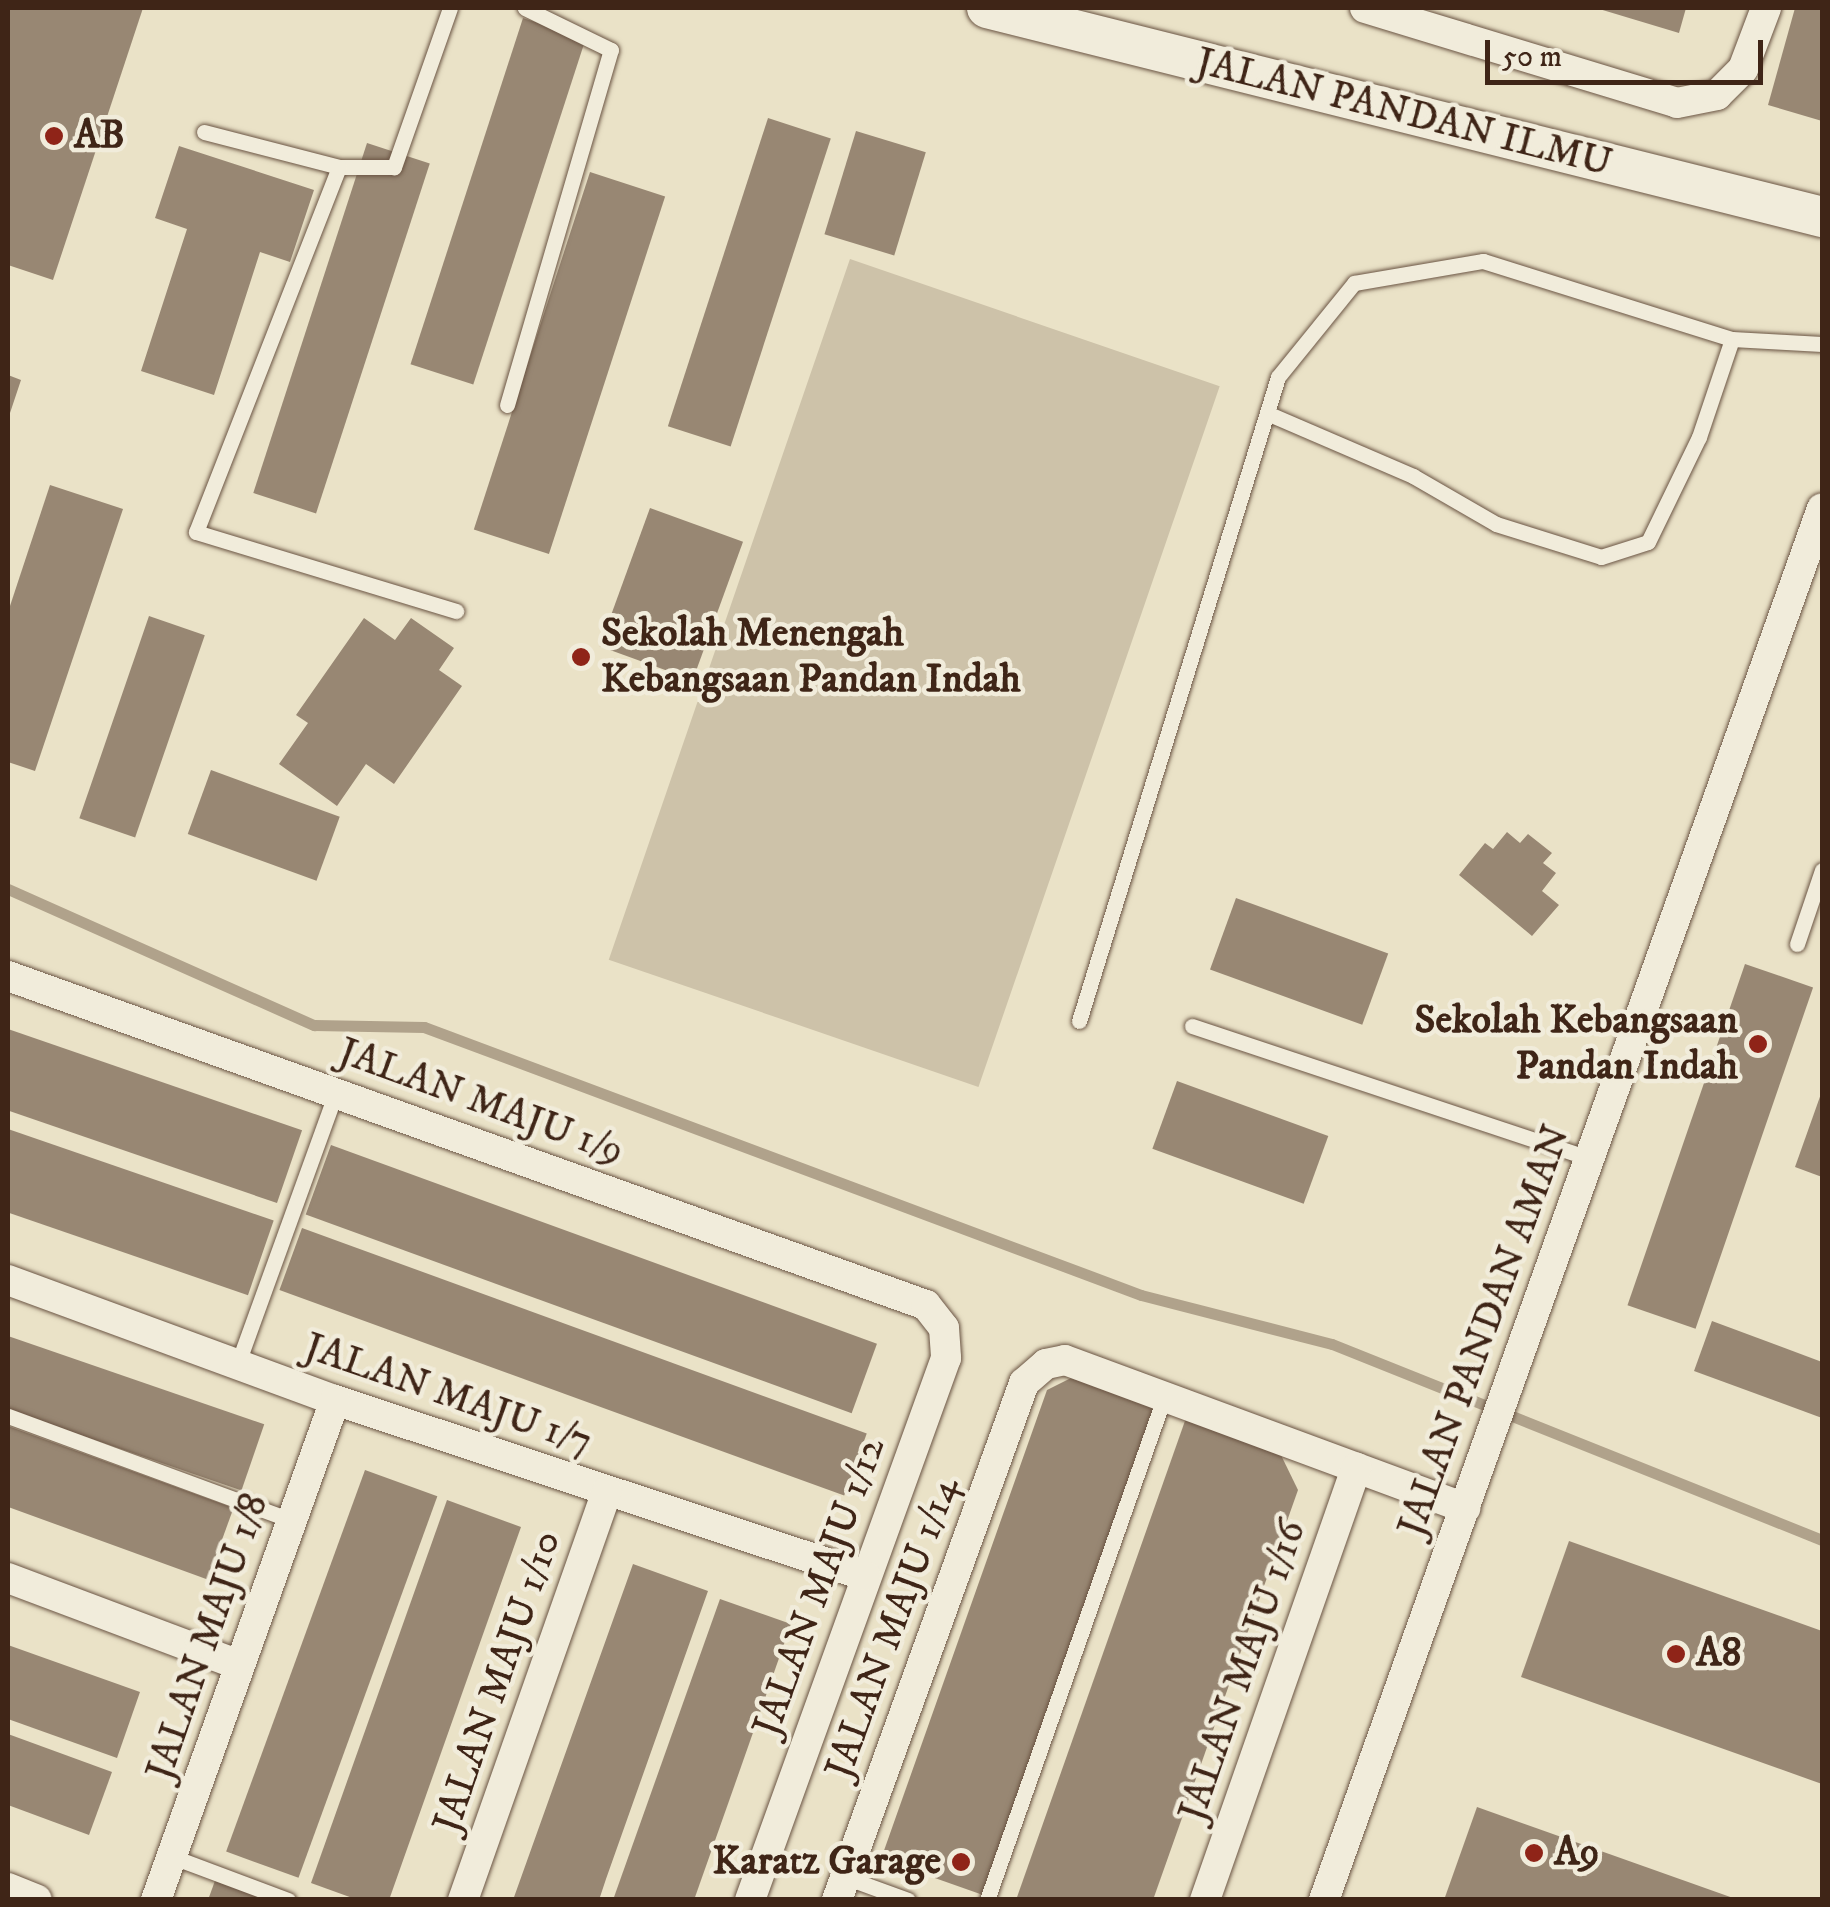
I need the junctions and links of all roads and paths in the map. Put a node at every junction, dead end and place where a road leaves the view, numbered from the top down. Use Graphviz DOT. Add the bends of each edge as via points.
graph roads {
  1 [pos="450,8"];
  2 [pos="526,8"];
  3 [pos="987,8"];
  4 [pos="1365,8"];
  5 [pos="1766,8"];
  6 [pos="1048,16"];
  7 [pos="204,132"];
  8 [pos="339,167"];
  9 [pos="1822,217"];
  10 [pos="1732,339"];
  11 [pos="1822,344"];
  12 [pos="507,405"];
  13 [pos="1267,414"];
  14 [pos="1822,508"];
  15 [pos="456,611"];
  16 [pos="1822,870"];
  17 [pos="1797,944"];
  18 [pos="8,976"];
  19 [pos="1080,1022"];
  20 [pos="1192,1026"];
  21 [pos="336,1092"];
  22 [pos="1589,1158"];
  23 [pos="8,1280"];
  24 [pos="926,1306"];
  25 [pos="238,1363"];
  26 [pos="1165,1395"];
  27 [pos="335,1400"];
  28 [pos="8,1416"];
  29 [pos="1356,1468"];
  30 [pos="607,1492"];
  31 [pos="1464,1508"];
  32 [pos="291,1520"];
  33 [pos="866,1576"];
  34 [pos="8,1578"];
  35 [pos="239,1664"];
  36 [pos="173,1857"];
  37 [pos="8,1888"];
  38 [pos="841,1888"];
  39 [pos="37,1900"];
  40 [pos="156,1900"];
  41 [pos="288,1900"];
  42 [pos="464,1900"];
  43 [pos="750,1900"];
  44 [pos="908,1900"];
  45 [pos="987,1900"];
  46 [pos="1205,1900"];
  47 [pos="1324,1900"];
  1 -- 8 [label="lane" via="394,167"];
  2 -- 12 [label="lane" via="611,50"];
  3 -- 6 [label="street, JALAN PANDAN ILMU"];
  4 -- 5 [label="street" via="1677,103 1718,96 1743,68"];
  6 -- 9 [label="street, JALAN PANDAN ILMU"];
  7 -- 8 [label="lane"];
  8 -- 15 [label="lane" via="196,532"];
  10 -- 11 [label="lane"];
  10 -- 13 [label="lane" via="1483,262 1354,283 1278,378"];
  10 -- 13 [label="lane" via="1699,437 1648,542 1601,557 1496,524 1413,476"];
  13 -- 19 [label="lane"];
  14 -- 22 [label="street, JALAN PANDAN AMAN"];
  16 -- 17 [label="lane"];
  18 -- 21 [label="street, JALAN MAJU 1/9"];
  20 -- 22 [label="lane"];
  21 -- 24 [label="street, JALAN MAJU 1/9"];
  21 -- 25 [label="lane"];
  22 -- 31 [label="street, JALAN PANDAN AMAN"];
  23 -- 25 [label="street, JALAN MAJU 1/7"];
  24 -- 33 [label="street, JALAN MAJU 1/12" via="944,1328 946,1358"];
  25 -- 27 [label="street, JALAN MAJU 1/7"];
  26 -- 29 [label="street"];
  26 -- 38 [label="street, JALAN MAJU 1/14" via="1065,1360 1046,1364 1024,1383"];
  26 -- 45 [label="lane"];
  27 -- 30 [label="street, JALAN MAJU 1/7"];
  27 -- 32 [label="street, JALAN MAJU 1/8"];
  28 -- 32 [label="lane"];
  29 -- 31 [label="street"];
  29 -- 46 [label="street, JALAN MAJU 1/16"];
  30 -- 33 [label="street, JALAN MAJU 1/7"];
  30 -- 42 [label="street, JALAN MAJU 1/10"];
  31 -- 47 [label="street, JALAN PANDAN AMAN"];
  32 -- 35 [label="street, JALAN MAJU 1/8"];
  33 -- 43 [label="street, JALAN MAJU 1/12"];
  34 -- 35 [label="street"];
  35 -- 36 [label="street, JALAN MAJU 1/8"];
  36 -- 40 [label="street, JALAN MAJU 1/8"];
  36 -- 41 [label="lane"];
  37 -- 39 [label="street"];
  38 -- 44 [label="lane"];
}
